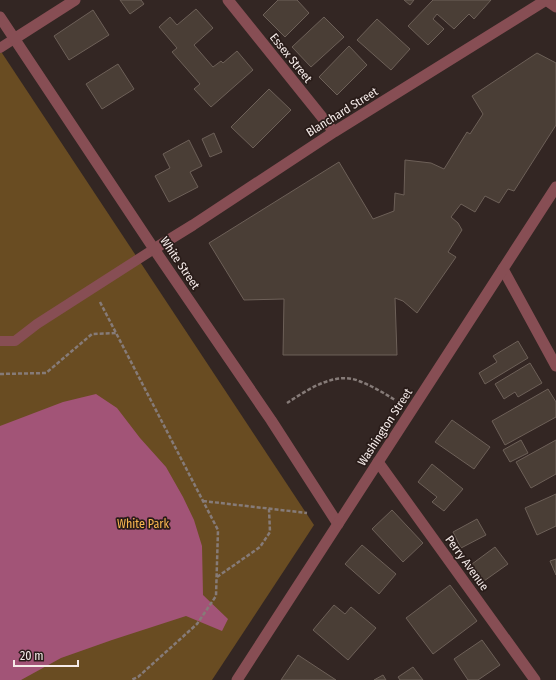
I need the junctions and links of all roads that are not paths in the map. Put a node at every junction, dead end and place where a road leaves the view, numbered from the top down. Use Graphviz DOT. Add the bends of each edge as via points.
graph roads {
  1 [pos="75,0"];
  2 [pos="228,0"];
  3 [pos="546,0"];
  4 [pos="556,7"];
  5 [pos="0,17"];
  6 [pos="14,38"];
  7 [pos="0,48"];
  8 [pos="334,132"];
  9 [pos="556,187"];
  10 [pos="154,249"];
  11 [pos="503,269"];
  12 [pos="0,341"];
  13 [pos="556,366"];
  14 [pos="378,462"];
  15 [pos="338,524"];
  16 [pos="236,680"];
  17 [pos="535,680"];
  1 -- 6 [label="street"];
  2 -- 8 [label="street, Essex Street"];
  3 -- 4 [label="street"];
  3 -- 8 [label="street, Blanchard Street"];
  5 -- 6 [label="street, White Street"];
  6 -- 7 [label="lane"];
  6 -- 10 [label="street, White Street"];
  8 -- 10 [label="street, Blanchard Street"];
  9 -- 11 [label="street, Washington Street"];
  10 -- 12 [label="lane" via="37,324 15,341"];
  10 -- 15 [label="street, White Street" via="271,420"];
  11 -- 13 [label="street"];
  11 -- 14 [label="street, Washington Street"];
  14 -- 15 [label="street, Washington Street"];
  14 -- 17 [label="street, Perry Avenue"];
  15 -- 16 [label="street, Washington Street"];
}
